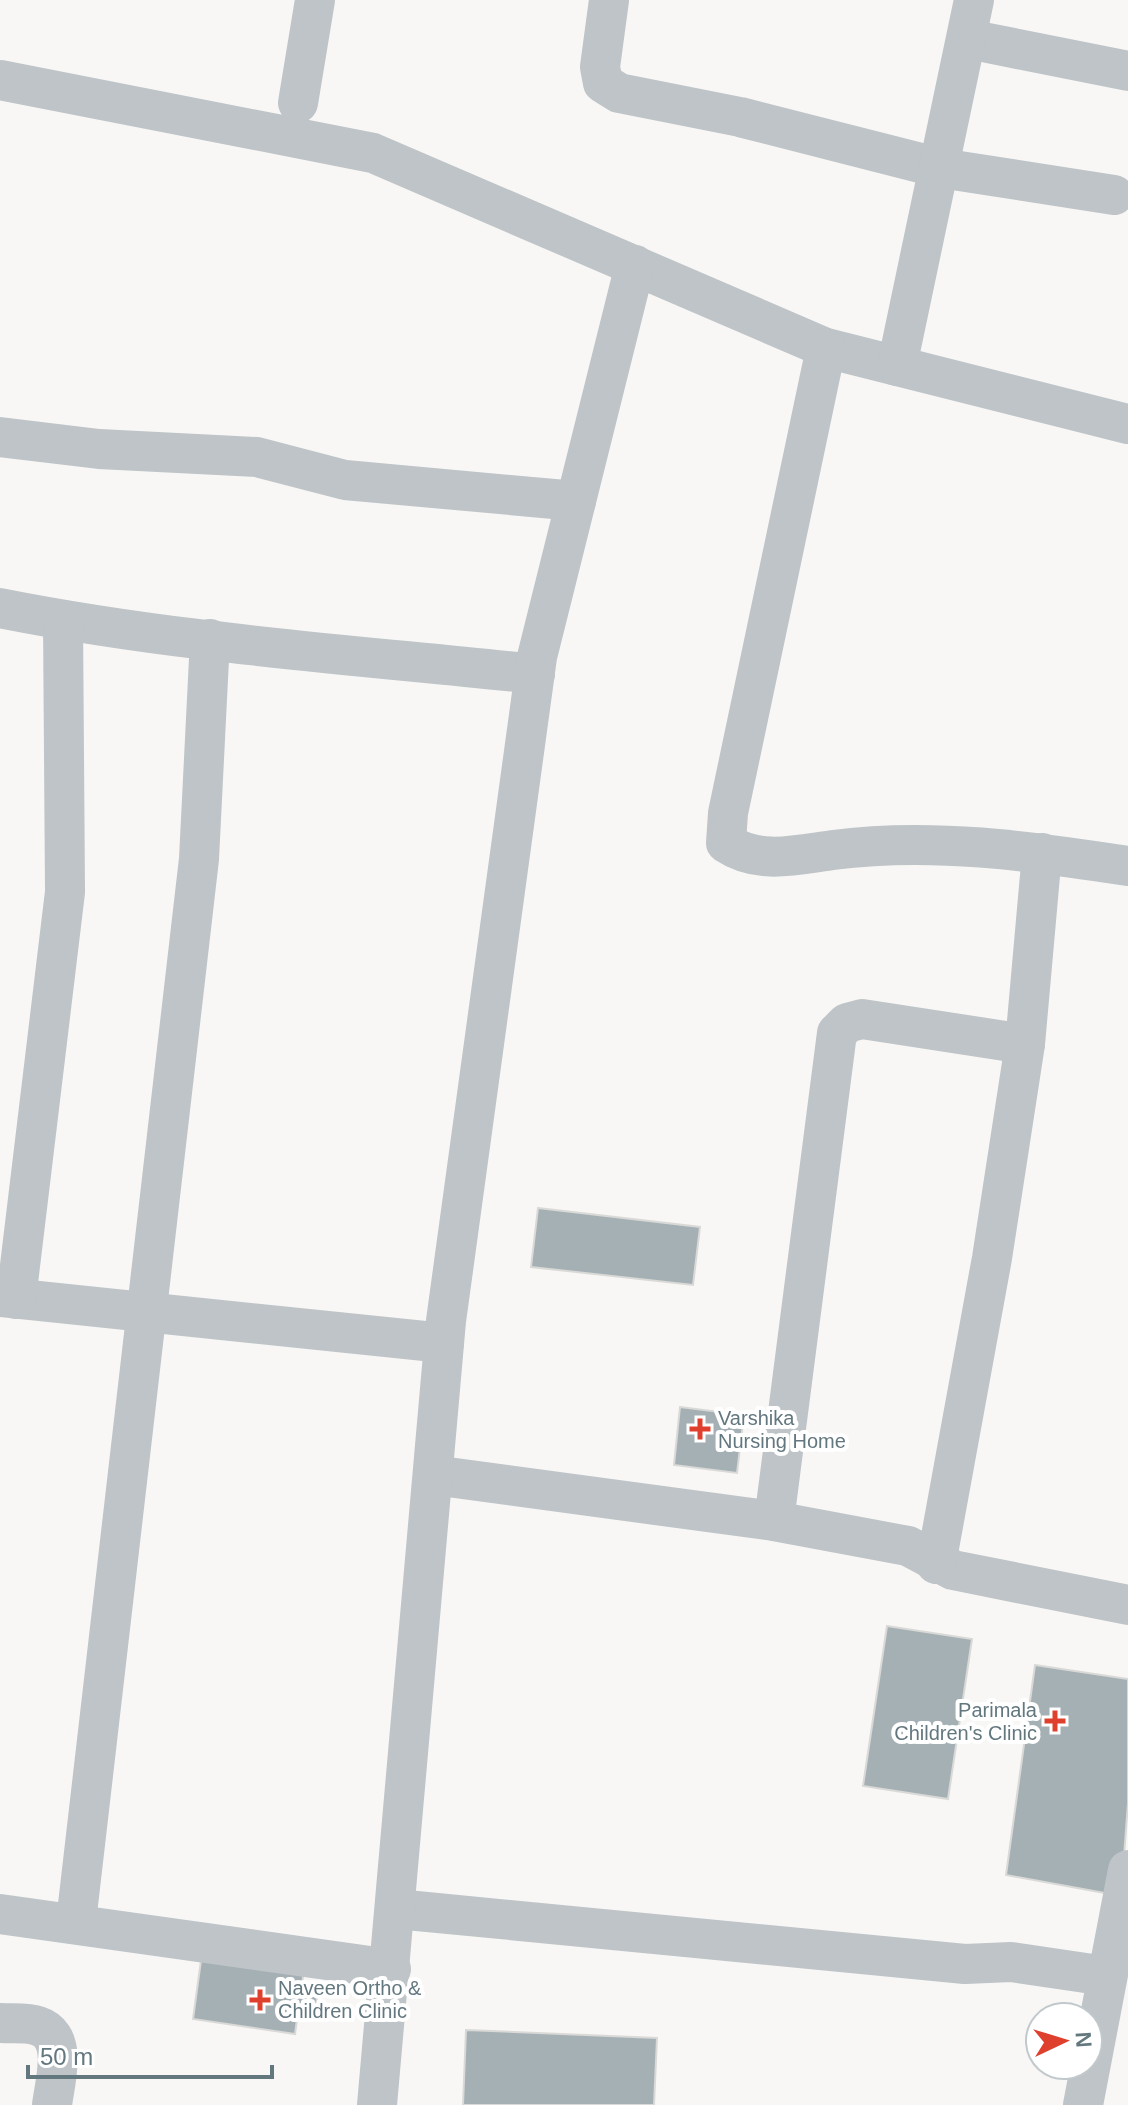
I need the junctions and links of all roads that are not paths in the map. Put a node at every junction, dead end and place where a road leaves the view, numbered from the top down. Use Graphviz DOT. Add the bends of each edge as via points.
graph roads {
  1 [pos="315,0"];
  2 [pos="609,0"];
  3 [pos="974,0"];
  4 [pos="968,39"];
  5 [pos="1128,71"];
  6 [pos="0,80"];
  7 [pos="298,103"];
  8 [pos="940,168"];
  9 [pos="1114,195"];
  10 [pos="635,265"];
  11 [pos="826,348"];
  12 [pos="897,366"];
  13 [pos="1128,424"];
  14 [pos="0,437"];
  15 [pos="576,501"];
  16 [pos="0,608"];
  17 [pos="63,620"];
  18 [pos="210,639"];
  19 [pos="535,674"];
  20 [pos="1042,853"];
  21 [pos="1128,866"];
  22 [pos="1025,1044"];
  23 [pos="8,1298"];
  24 [pos="148,1312"];
  25 [pos="444,1343"];
  26 [pos="433,1475"];
  27 [pos="774,1521"];
  28 [pos="936,1564"];
  29 [pos="1128,1605"];
  30 [pos="1128,1870"];
  31 [pos="396,1909"];
  32 [pos="0,1914"];
  33 [pos="76,1922"];
  34 [pos="391,1969"];
  35 [pos="1106,1976"];
  36 [pos="0,2023"];
  37 [pos="52,2105"];
  38 [pos="377,2105"];
  39 [pos="1083,2105"];
  1 -- 7 [label="street"];
  2 -- 8 [label="street" via="600,67 603,83 619,93 740,117"];
  3 -- 4 [label="street"];
  4 -- 5 [label="street"];
  4 -- 8 [label="street"];
  6 -- 10 [label="street" via="373,153"];
  8 -- 9 [label="street"];
  8 -- 12 [label="street"];
  10 -- 11 [label="street"];
  10 -- 15 [label="street"];
  11 -- 12 [label="street"];
  11 -- 20 [label="street" via="726,843 743,855 772,858 865,846"];
  12 -- 13 [label="street"];
  14 -- 15 [label="street" via="99,449 257,457 345,480"];
  15 -- 19 [label="street"];
  16 -- 17 [label="street"];
  17 -- 18 [label="street"];
  17 -- 23 [label="street" via="65,892"];
  18 -- 19 [label="street"];
  18 -- 24 [label="street" via="199,859"];
  19 -- 25 [label="street"];
  20 -- 21 [label="street"];
  20 -- 22 [label="street"];
  22 -- 27 [label="street" via="862,1019 837,1033"];
  22 -- 28 [label="street"];
  23 -- 24 [label="street"];
  24 -- 25 [label="street"];
  24 -- 33 [label="street"];
  25 -- 26 [label="street"];
  26 -- 27 [label="street"];
  26 -- 31 [label="street"];
  27 -- 28 [label="street" via="908,1546"];
  28 -- 29 [label="street"];
  30 -- 35 [label="street"];
  31 -- 34 [label="street"];
  31 -- 35 [label="street" via="965,1964 1011,1962"];
  32 -- 33 [label="street"];
  33 -- 34 [label="street"];
  34 -- 38 [label="street"];
  35 -- 39 [label="street"];
  36 -- 37 [label="street" via="39,2026 50,2034 59,2050"];
}
